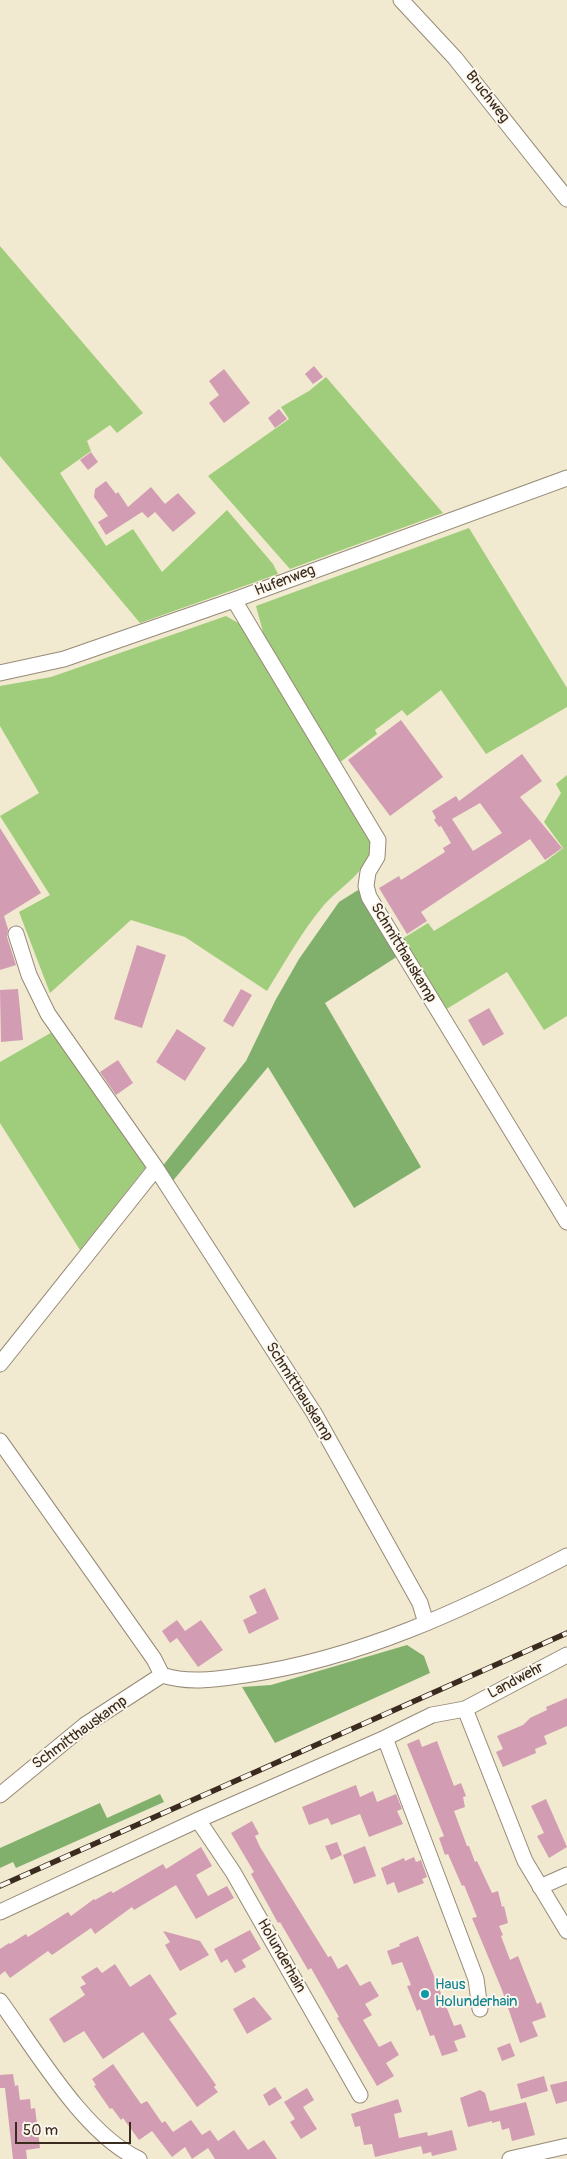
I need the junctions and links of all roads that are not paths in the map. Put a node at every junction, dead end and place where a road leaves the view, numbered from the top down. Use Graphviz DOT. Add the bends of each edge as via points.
graph roads {
  1 [pos="401,0"];
  2 [pos="567,199"];
  3 [pos="567,478"];
  4 [pos="234,600"];
  5 [pos="0,673"];
  6 [pos="16,934"];
  7 [pos="156,1168"];
  8 [pos="567,1222"];
  9 [pos="0,1364"];
  10 [pos="0,1441"];
  11 [pos="567,1556"];
  12 [pos="426,1623"];
  13 [pos="567,1656"];
  14 [pos="162,1675"];
  15 [pos="465,1709"];
  16 [pos="384,1738"];
  17 [pos="0,1795"];
  18 [pos="198,1820"];
  19 [pos="567,1875"];
  20 [pos="540,1887"];
  21 [pos="0,1912"];
  22 [pos="567,1931"];
  23 [pos="0,2001"];
  24 [pos="480,2009"];
  25 [pos="360,2095"];
  26 [pos="567,2146"];
  27 [pos="139,2159"];
  28 [pos="510,2159"];
  1 -- 2 [label="street, Bruchweg" via="455,58"];
  3 -- 4 [label="street, Hufenweg"];
  4 -- 5 [label="street, Hufenweg" via="64,659"];
  4 -- 8 [label="street, Schmitthauskamp" via="378,840 377,857 368,872 368,897"];
  6 -- 7 [label="street, Schmitthauskamp" via="29,975 48,1014"];
  7 -- 9 [label="street"];
  7 -- 12 [label="street, Schmitthauskamp" via="314,1413 420,1604"];
  10 -- 14 [label="street"];
  11 -- 12 [label="street"];
  12 -- 14 [label="street" via="333,1658 281,1670 197,1680"];
  13 -- 15 [label="street, Landwehr"];
  14 -- 17 [label="street, Schmitthauskamp" via="85,1725"];
  15 -- 16 [label="street" via="432,1715"];
  15 -- 20 [label="street" via="525,1861"];
  16 -- 18 [label="street"];
  16 -- 24 [label="street" via="476,1979"];
  18 -- 21 [label="street"];
  18 -- 25 [label="street, Holunderhain" via="233,1872"];
  19 -- 20 [label="street"];
  20 -- 22 [label="street"];
  23 -- 27 [label="street" via="80,2112 126,2153"];
  26 -- 28 [label="street"];
}
